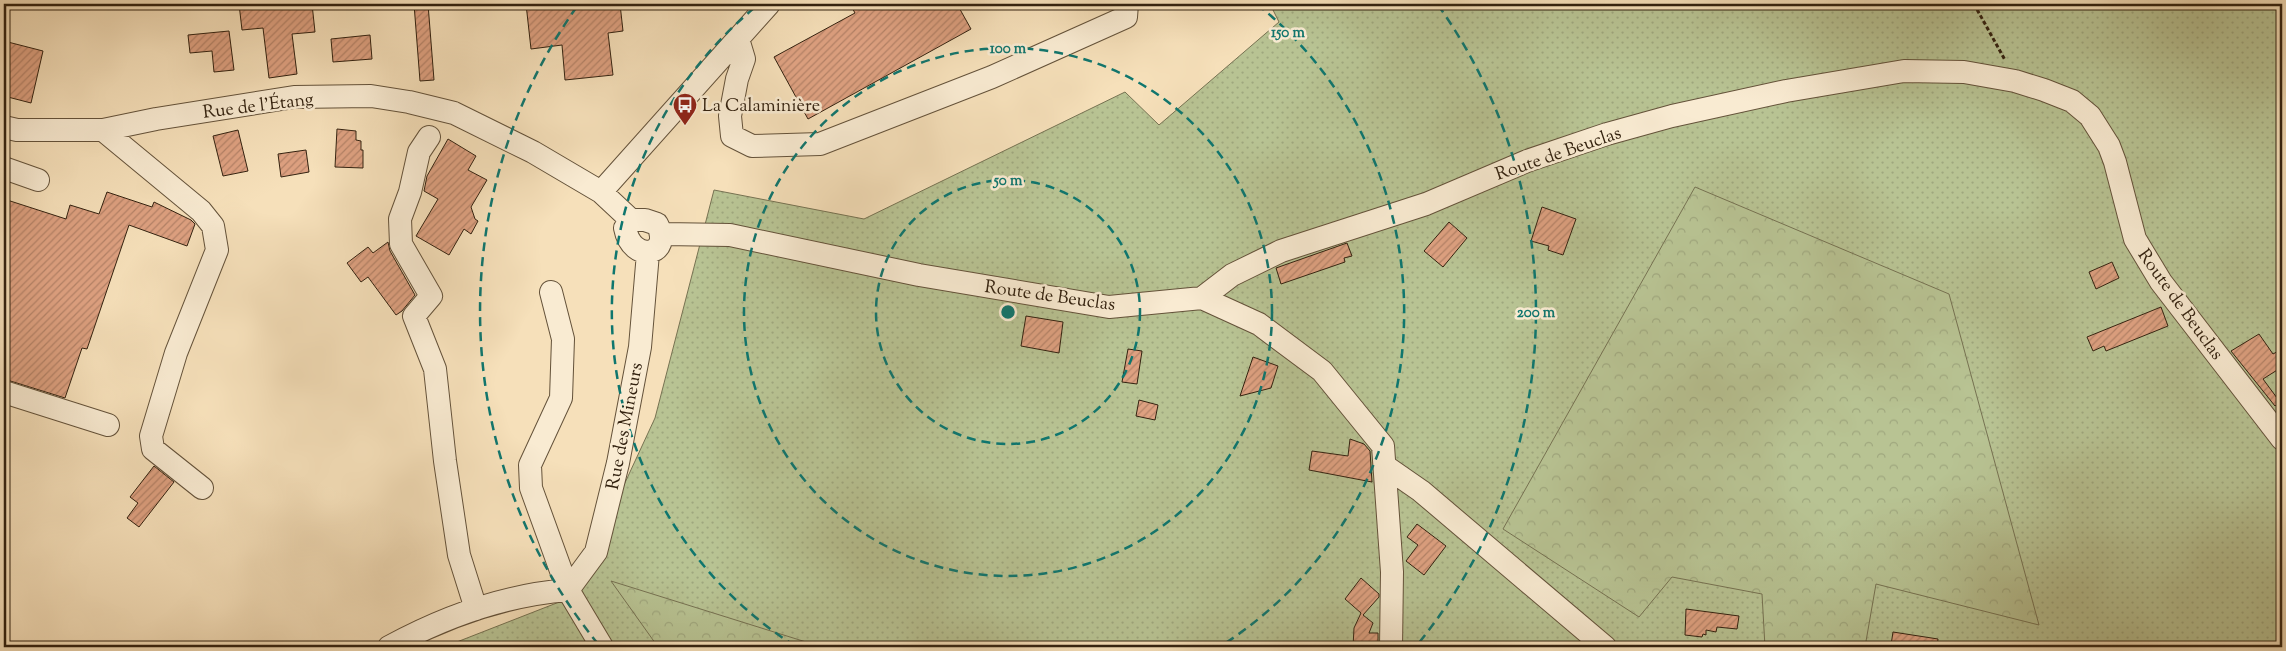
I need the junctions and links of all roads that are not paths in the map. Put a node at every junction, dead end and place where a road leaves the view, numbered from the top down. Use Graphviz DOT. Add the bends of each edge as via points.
graph roads {
  1 [pos="769,4"];
  2 [pos="1127,4"];
  3 [pos="738,39"];
  4 [pos="4,127"];
  5 [pos="103,130"];
  6 [pos="429,137"];
  7 [pos="4,168"];
  8 [pos="38,180"];
  9 [pos="601,192"];
  10 [pos="631,220"];
  11 [pos="663,234"];
  12 [pos="648,253"];
  13 [pos="551,292"];
  14 [pos="1202,298"];
  15 [pos="4,392"];
  16 [pos="108,425"];
  17 [pos="2282,439"];
  18 [pos="1384,466"];
  19 [pos="202,488"];
  20 [pos="568,590"];
  21 [pos="476,609"];
  22 [pos="389,647"];
  23 [pos="602,647"];
  24 [pos="1391,647"];
  25 [pos="1605,647"];
  1 -- 3 [label="street"];
  2 -- 3 [label="street" via="1126,17 992,77 820,144 752,146 732,136 730,116 744,59"];
  3 -- 9 [label="street"];
  4 -- 5 [label="street, Rue de l'Étang"];
  5 -- 9 [label="street, Rue de l'Étang" via="294,97 371,96 454,113 533,152"];
  5 -- 19 [label="street" via="213,226 218,250 176,354 151,436 153,450"];
  6 -- 21 [label="street" via="419,152 400,219 400,244 431,296 414,316 435,369 459,555"];
  7 -- 8 [label="street"];
  9 -- 10 [label="street, Rue de l'Étang"];
  10 -- 11 [label="street" via="657,224"];
  10 -- 12 [label="street" via="625,228 631,245"];
  11 -- 12 [label="street" via="661,244"];
  11 -- 14 [label="street, Route de Beuclas" via="730,235 919,275 1109,306"];
  12 -- 20 [label="street, Rue des Mineurs" via="640,347 618,463 596,552"];
  13 -- 20 [label="street" via="563,339 561,398 530,465 531,488"];
  14 -- 17 [label="street, Route de Beuclas" via="1232,276 1281,251 1426,204 1536,158 1608,134 1786,91 1904,71 1964,72 2015,81 2072,101 2090,116 2109,146 2122,183 2135,239 2149,263"];
  14 -- 18 [label="street" via="1259,324 1322,371 1383,446"];
  15 -- 16 [label="street"];
  18 -- 24 [label="street" via="1392,572"];
  18 -- 25 [label="street" via="1421,490"];
  20 -- 21 [label="street" via="535,592"];
  20 -- 23 [label="street"];
  21 -- 22 [label="street"];
}
